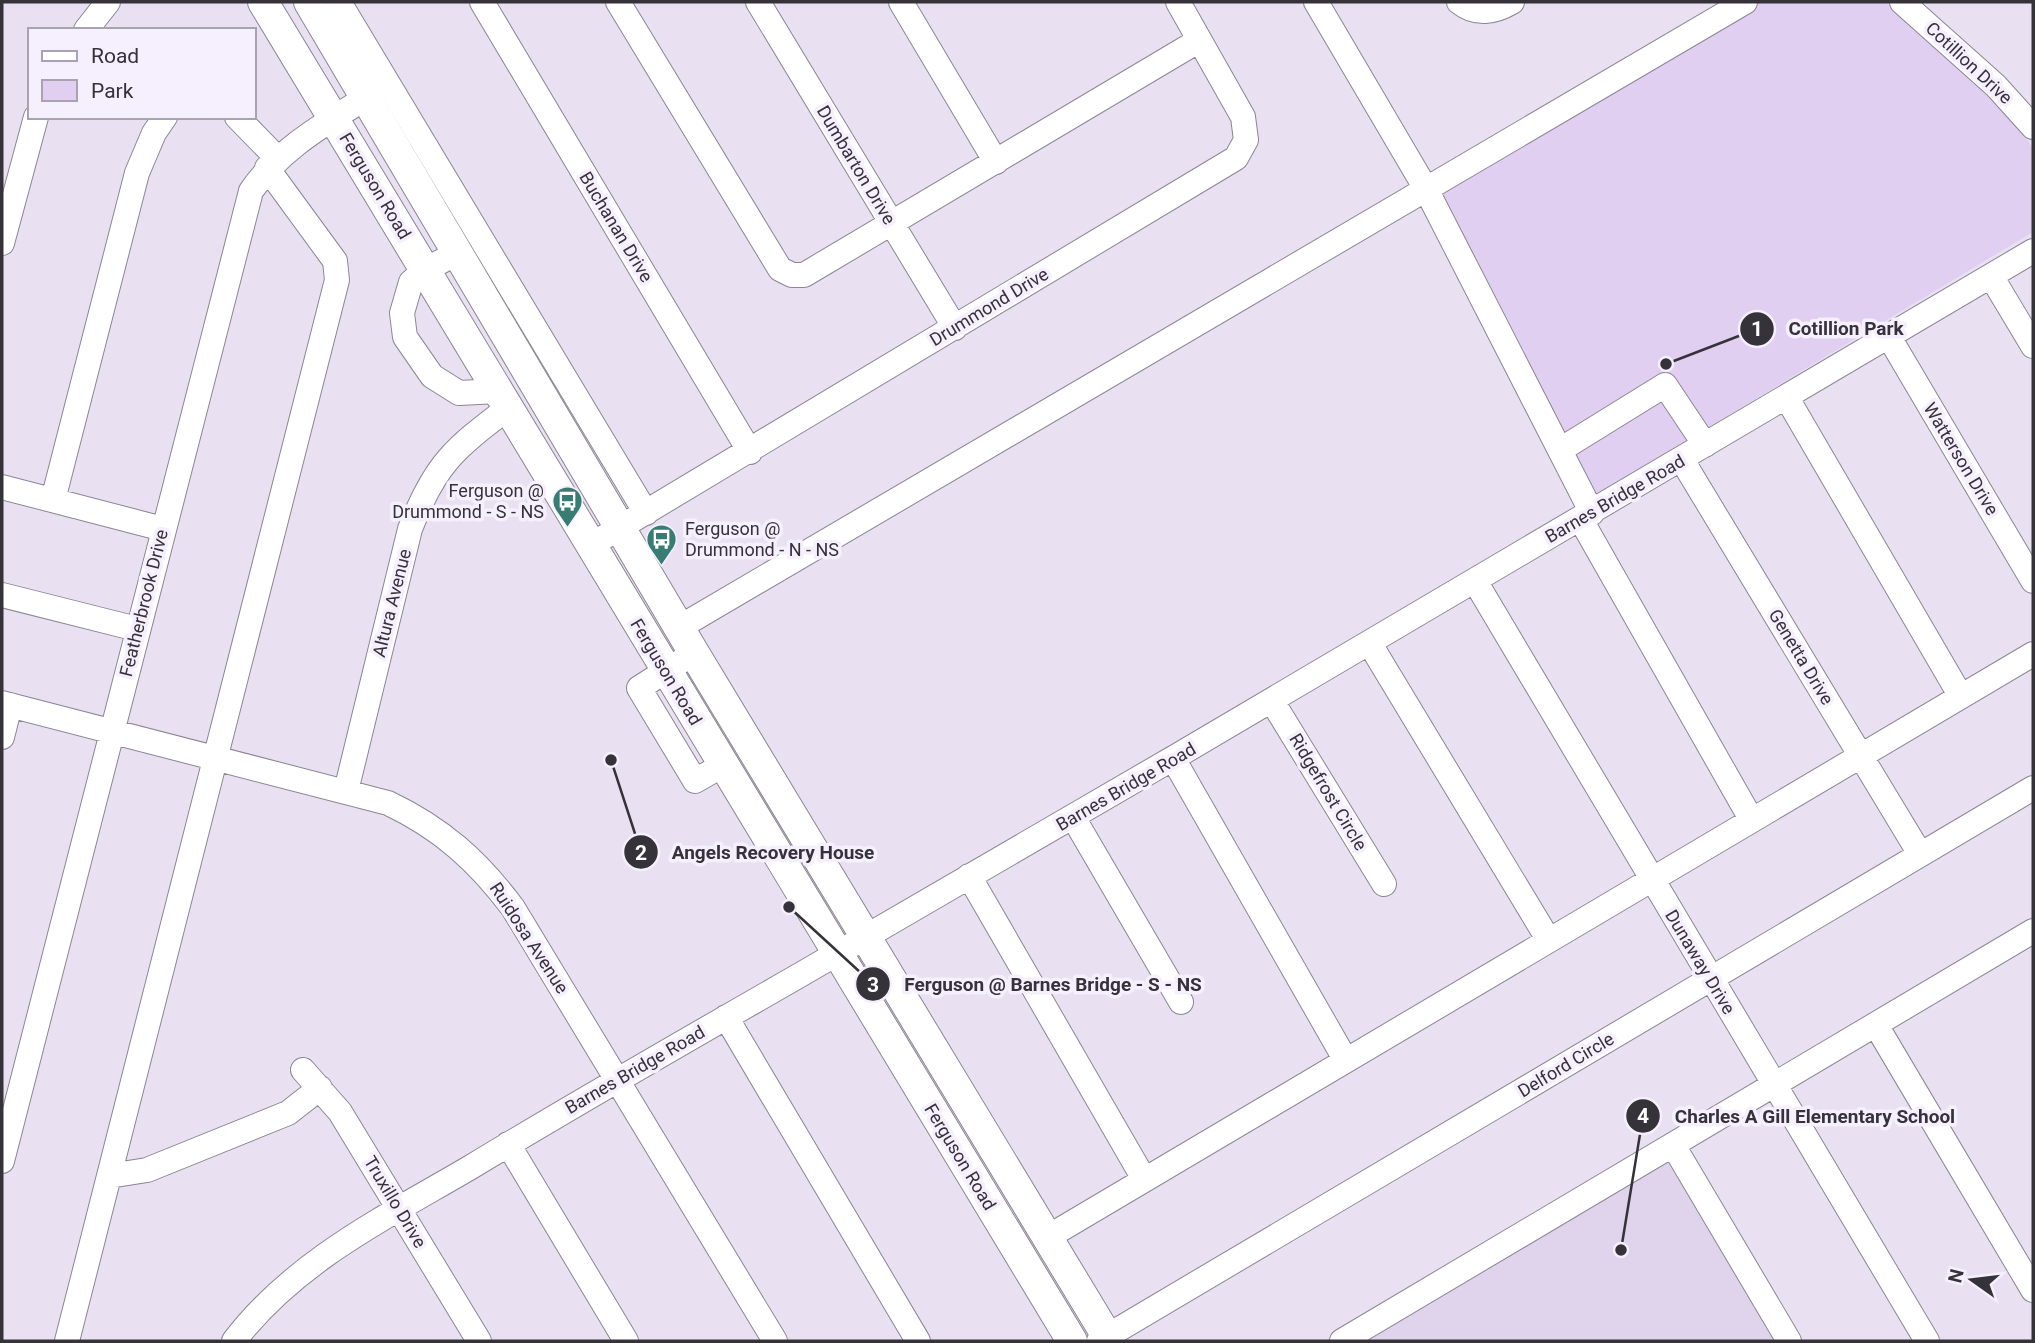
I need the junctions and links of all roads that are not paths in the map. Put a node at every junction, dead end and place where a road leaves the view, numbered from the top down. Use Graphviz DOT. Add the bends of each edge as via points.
graph roads {
  1 [pos="108,2"];
  2 [pos="263,2"];
  3 [pos="309,2"];
  4 [pos="340,2"];
  5 [pos="482,2"];
  6 [pos="618,2"];
  7 [pos="758,2"];
  8 [pos="901,2"];
  9 [pos="1178,2"];
  10 [pos="1316,2"];
  11 [pos="1512,2"];
  12 [pos="1745,2"];
  13 [pos="1902,2"];
  14 [pos="1469,7"];
  15 [pos="88,28"];
  16 [pos="1198,41"];
  17 [pos="367,97"];
  18 [pos="334,118"];
  19 [pos="35,119"];
  20 [pos="164,119"];
  21 [pos="239,119"];
  22 [pos="2033,127"];
  23 [pos="996,162"];
  24 [pos="272,163"];
  25 [pos="1426,189"];
  26 [pos="892,225"];
  27 [pos="2,243"];
  28 [pos="2033,251"];
  29 [pos="457,253"];
  30 [pos="425,270"];
  31 [pos="1991,276"];
  32 [pos="955,328"];
  33 [pos="1889,337"];
  34 [pos="2033,346"];
  35 [pos="1787,398"];
  36 [pos="503,400"];
  37 [pos="1705,446"];
  38 [pos="1560,450"];
  39 [pos="750,452"];
  40 [pos="1682,460"];
  41 [pos="2,486"];
  42 [pos="53,500"];
  43 [pos="1586,516"];
  44 [pos="634,521"];
  45 [pos="163,529"];
  46 [pos="591,545"];
  47 [pos="1475,581"];
  48 [pos="2033,581"];
  49 [pos="2,595"];
  50 [pos="680,626"];
  51 [pos="137,629"];
  52 [pos="1370,644"];
  53 [pos="694,653"];
  54 [pos="2033,654"];
  55 [pos="664,670"];
  56 [pos="1959,695"];
  57 [pos="1272,701"];
  58 [pos="6,704"];
  59 [pos="111,733"];
  60 [pos="2,737"];
  61 [pos="1860,754"];
  62 [pos="217,759"];
  63 [pos="1174,760"];
  64 [pos="2033,789"];
  65 [pos="346,791"];
  66 [pos="1073,817"];
  67 [pos="1751,818"];
  68 [pos="1920,854"];
  69 [pos="969,876"];
  70 [pos="1651,878"];
  71 [pos="1384,884"];
  72 [pos="2033,932"];
  73 [pos="865,937"];
  74 [pos="1548,939"];
  75 [pos="836,954"];
  76 [pos="1710,979"];
  77 [pos="1181,1002"];
  78 [pos="726,1017"];
  79 [pos="1876,1025"];
  80 [pos="1345,1059"];
  81 [pos="303,1070"];
  82 [pos="616,1078"];
  83 [pos="320,1088"];
  84 [pos="1774,1088"];
  85 [pos="508,1144"];
  86 [pos="1673,1145"];
  87 [pos="2,1161"];
  88 [pos="109,1176"];
  89 [pos="1144,1179"];
  90 [pos="399,1209"];
  91 [pos="1048,1237"];
  92 [pos="2033,1290"];
  93 [pos="1105,1340"];
  94 [pos="66,1341"];
  95 [pos="234,1341"];
  96 [pos="479,1341"];
  97 [pos="626,1341"];
  98 [pos="775,1341"];
  99 [pos="918,1341"];
  100 [pos="1072,1341"];
  101 [pos="1342,1341"];
  102 [pos="1789,1341"];
  103 [pos="1927,1341"];
  1 -- 15 [label="street"];
  2 -- 18 [label="main road, Ferguson Road"];
  3 -- 17 [label="main road, Ferguson Road"];
  4 -- 44 [label="street"];
  5 -- 39 [label="street, Buchanan Drive"];
  6 -- 26 [label="street" via="780,269 804,275"];
  7 -- 26 [label="street, Dumbarton Drive"];
  8 -- 23 [label="street"];
  9 -- 16 [label="street, Drummond Drive"];
  10 -- 25 [label="street"];
  11 -- 14 [label="street" via="1490,12"];
  12 -- 25 [label="street"];
  13 -- 22 [label="street, Cotillion Drive" via="1996,86"];
  16 -- 23 [label="street"];
  16 -- 32 [label="street, Drummond Drive" via="1243,117 1246,141 1236,158"];
  17 -- 18 [label="street, Featherbrook Drive"];
  17 -- 29 [label="main road, Ferguson Road"];
  18 -- 24 [label="street, Featherbrook Drive"];
  18 -- 30 [label="main road, Ferguson Road"];
  19 -- 27 [label="street"];
  20 -- 42 [label="street" via="137,173"];
  21 -- 24 [label="street"];
  23 -- 26 [label="street"];
  24 -- 45 [label="street, Featherbrook Drive" via="251,191 244,213"];
  24 -- 62 [label="street" via="335,261 337,280"];
  25 -- 38 [label="street"];
  25 -- 50 [label="street"];
  26 -- 32 [label="street, Dumbarton Drive"];
  28 -- 31 [label="street, Barnes Bridge Road"];
  29 -- 30 [label="street"];
  29 -- 44 [label="main road, Ferguson Road"];
  30 -- 36 [label="main road, Ferguson Road"];
  30 -- 36 [label="street" via="411,282 402,313 405,337 432,376 459,393"];
  31 -- 33 [label="street, Barnes Bridge Road"];
  31 -- 34 [label="street"];
  32 -- 39 [label="street, Drummond Drive"];
  33 -- 35 [label="street, Barnes Bridge Road"];
  33 -- 48 [label="street, Watterson Drive"];
  35 -- 37 [label="street, Barnes Bridge Road"];
  35 -- 56 [label="street"];
  36 -- 46 [label="main road, Ferguson Road"];
  36 -- 65 [label="street, Altura Avenue" via="456,447 426,488 410,529"];
  37 -- 38 [label="street" via="1665,385"];
  37 -- 40 [label="street, Barnes Bridge Road"];
  38 -- 43 [label="street"];
  39 -- 44 [label="street, Drummond Drive"];
  40 -- 43 [label="street, Barnes Bridge Road"];
  40 -- 61 [label="street, Genetta Drive"];
  41 -- 42 [label="street"];
  42 -- 45 [label="street"];
  43 -- 47 [label="street, Barnes Bridge Road"];
  43 -- 67 [label="street"];
  44 -- 46 [label="street, Drummond Drive"];
  44 -- 50 [label="main road, Ferguson Road"];
  45 -- 51 [label="street, Featherbrook Drive"];
  46 -- 55 [label="main road, Ferguson Road"];
  47 -- 52 [label="street, Barnes Bridge Road"];
  47 -- 70 [label="street, Dunaway Drive"];
  49 -- 51 [label="street"];
  50 -- 53 [label="main road, Ferguson Road"];
  51 -- 59 [label="street, Featherbrook Drive"];
  52 -- 57 [label="street, Barnes Bridge Road"];
  52 -- 74 [label="street"];
  53 -- 55 [label="street"];
  53 -- 73 [label="main road, Ferguson Road"];
  54 -- 56 [label="street"];
  55 -- 75 [label="main road, Ferguson Road"];
  56 -- 61 [label="street"];
  57 -- 63 [label="street, Barnes Bridge Road"];
  57 -- 71 [label="street, Ridgefrost Circle"];
  58 -- 59 [label="street, Ruidosa Avenue"];
  58 -- 60 [label="street"];
  59 -- 62 [label="street, Ruidosa Avenue"];
  59 -- 87 [label="street, Featherbrook Drive"];
  61 -- 67 [label="street"];
  61 -- 68 [label="street, Genetta Drive"];
  62 -- 65 [label="street, Ruidosa Avenue"];
  62 -- 88 [label="street"];
  63 -- 66 [label="street, Barnes Bridge Road"];
  63 -- 80 [label="street"];
  64 -- 68 [label="street, Delford Circle"];
  65 -- 82 [label="street, Ruidosa Avenue" via="421,819 485,870"];
  66 -- 69 [label="street, Barnes Bridge Road"];
  66 -- 77 [label="street"];
  67 -- 70 [label="street"];
  68 -- 76 [label="street, Delford Circle"];
  69 -- 73 [label="street, Barnes Bridge Road"];
  69 -- 89 [label="street"];
  70 -- 74 [label="street"];
  70 -- 76 [label="street, Dunaway Drive"];
  72 -- 79 [label="street"];
  73 -- 75 [label="street, Barnes Bridge Road"];
  73 -- 91 [label="main road, Ferguson Road"];
  74 -- 80 [label="street"];
  75 -- 78 [label="street, Barnes Bridge Road"];
  75 -- 100 [label="main road, Ferguson Road"];
  76 -- 84 [label="street, Dunaway Drive"];
  76 -- 93 [label="street, Delford Circle"];
  78 -- 82 [label="street, Barnes Bridge Road"];
  78 -- 99 [label="street"];
  79 -- 84 [label="street"];
  79 -- 92 [label="street"];
  80 -- 89 [label="street"];
  81 -- 83 [label="street, Truxillo Drive"];
  82 -- 85 [label="street, Barnes Bridge Road"];
  82 -- 98 [label="street, Ruidosa Avenue"];
  83 -- 88 [label="street" via="288,1113 147,1170"];
  83 -- 90 [label="street, Truxillo Drive" via="341,1112"];
  84 -- 86 [label="street"];
  84 -- 103 [label="street, Dunaway Drive"];
  85 -- 90 [label="street, Barnes Bridge Road"];
  85 -- 97 [label="street"];
  86 -- 101 [label="street"];
  86 -- 102 [label="street"];
  88 -- 94 [label="street"];
  89 -- 91 [label="street"];
  90 -- 95 [label="street, Barnes Bridge Road" via="325,1254 278,1291"];
  90 -- 96 [label="street, Truxillo Drive"];
  91 -- 93 [label="main road, Ferguson Road"];
}
